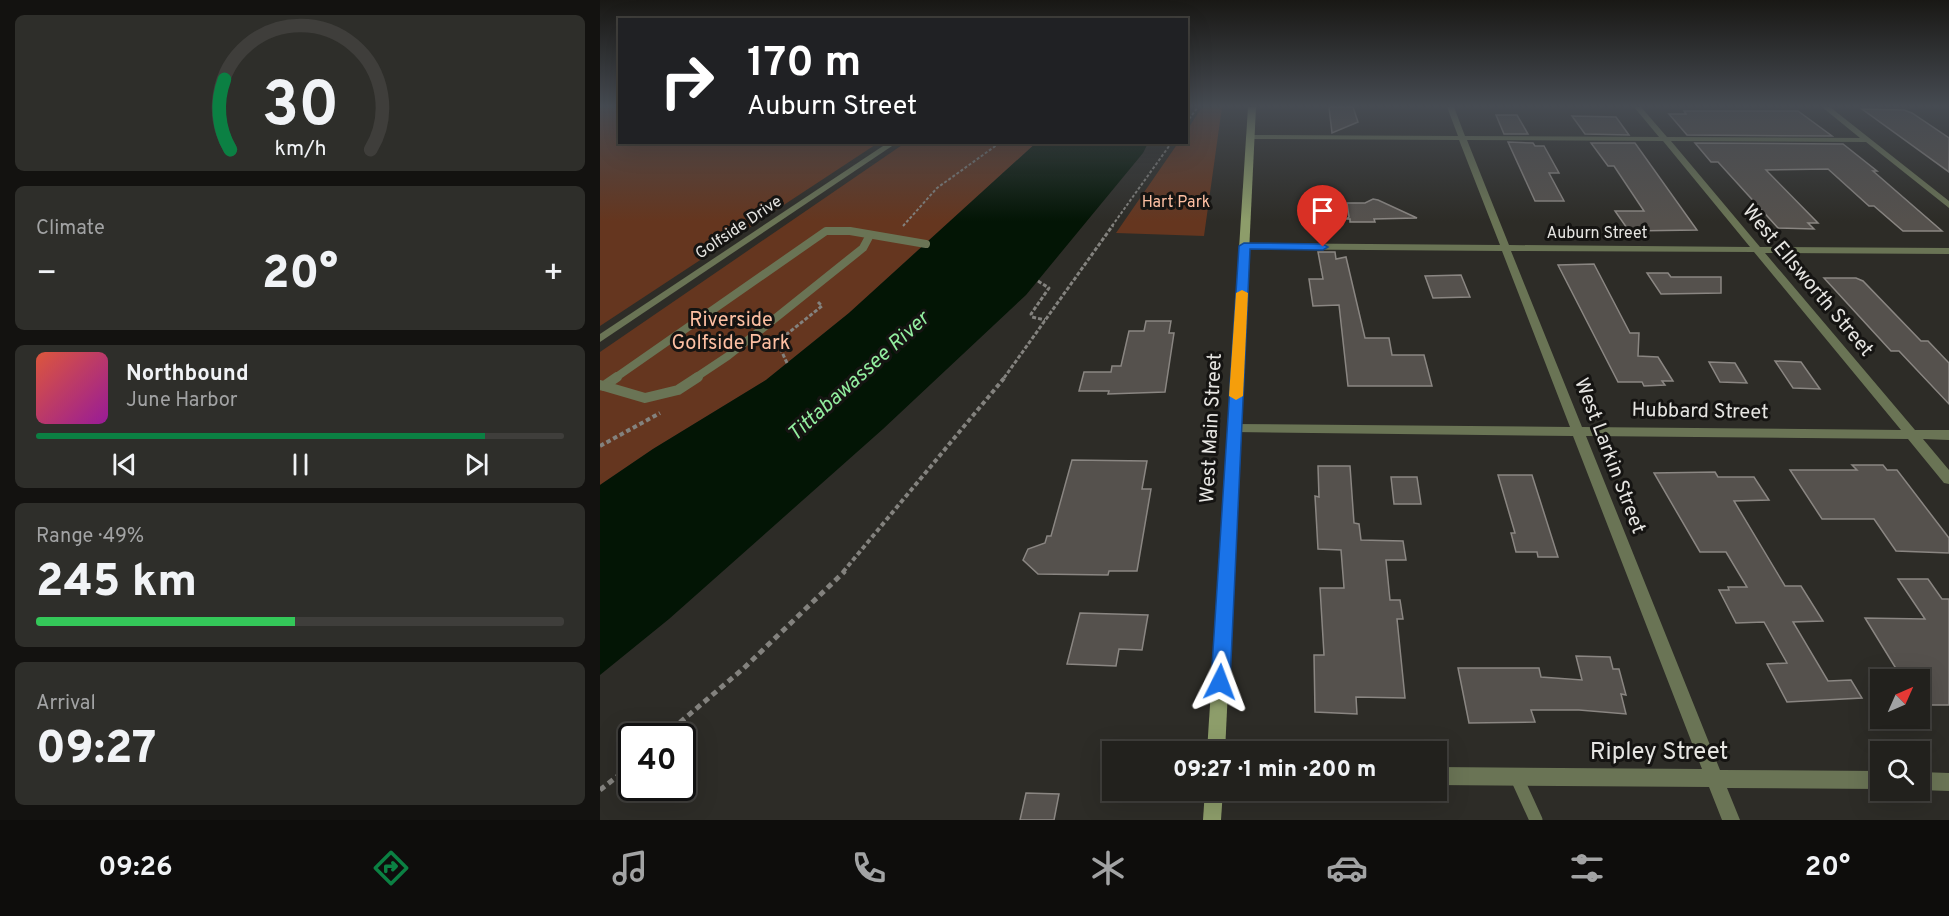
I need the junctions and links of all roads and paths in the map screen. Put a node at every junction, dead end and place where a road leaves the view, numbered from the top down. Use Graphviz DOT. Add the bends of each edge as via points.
graph roads {
  1 [pos="890,145"];
  2 [pos="1170,145"];
  3 [pos="1250,145"];
  4 [pos="1465,145"];
  5 [pos="1669,145"];
  6 [pos="1873,145"];
  7 [pos="1949,205"];
  8 [pos="870,235"];
  9 [pos="926,244"];
  10 [pos="1244,246"];
  11 [pos="1506,249"];
  12 [pos="1758,250"];
  13 [pos="1949,251"];
  14 [pos="1038,281"];
  15 [pos="812,301"];
  16 [pos="1045,320"];
  17 [pos="600,339"];
  18 [pos="787,363"];
  19 [pos="602,385"];
  20 [pos="1234,428"];
  21 [pos="1577,430"];
  22 [pos="1911,434"];
  23 [pos="1949,435"];
  24 [pos="1949,479"];
  25 [pos="679,723"];
  26 [pos="1217,741"];
  27 [pos="618,776"];
  28 [pos="1447,776"];
  29 [pos="1516,776"];
  30 [pos="1714,777"];
  31 [pos="1870,780"];
  32 [pos="1930,781"];
  33 [pos="1949,782"];
  34 [pos="600,790"];
  35 [pos="1213,801"];
  36 [pos="1212,820"];
  37 [pos="1536,820"];
  38 [pos="1731,820"];
  1 -- 17 [label="street, Golfside Drive"];
  2 -- 16 [label="path"];
  3 -- 10 [label="street, West Main Street"];
  4 -- 11 [label="street, West Larkin Street"];
  5 -- 12 [label="street, West Ellsworth Street"];
  6 -- 7 [label="street"];
  8 -- 9 [label="lane"];
  8 -- 19 [label="lane" via="826,231"];
  8 -- 19 [label="lane" via="863,248 728,356 678,390 645,398"];
  10 -- 11 [label="street, Auburn Street"];
  10 -- 20 [label="street, West Main Street"];
  11 -- 12 [label="street, Auburn Street"];
  11 -- 21 [label="street, West Larkin Street"];
  12 -- 13 [label="street, Auburn Street"];
  12 -- 22 [label="street, West Ellsworth Street"];
  14 -- 16 [label="path" via="1049,288 1031,314"];
  15 -- 18 [label="path" via="822,306 787,334 781,350"];
  16 -- 25 [label="path" via="993,393 851,565 744,668"];
  20 -- 21 [label="street, Hubbard Street"];
  20 -- 26 [label="street, West Main Street"];
  21 -- 22 [label="street, Hubbard Street"];
  21 -- 30 [label="street, West Larkin Street"];
  22 -- 23 [label="street, Hubbard Street"];
  22 -- 24 [label="street, West Ellsworth Street"];
  27 -- 34 [label="path"];
  28 -- 29 [label="street, Ripley Street"];
  29 -- 30 [label="street, Ripley Street"];
  29 -- 37 [label="lane"];
  30 -- 31 [label="street, Ripley Street"];
  30 -- 38 [label="street, West Larkin Street"];
  32 -- 33 [label="street"];
  35 -- 36 [label="street"];
}
